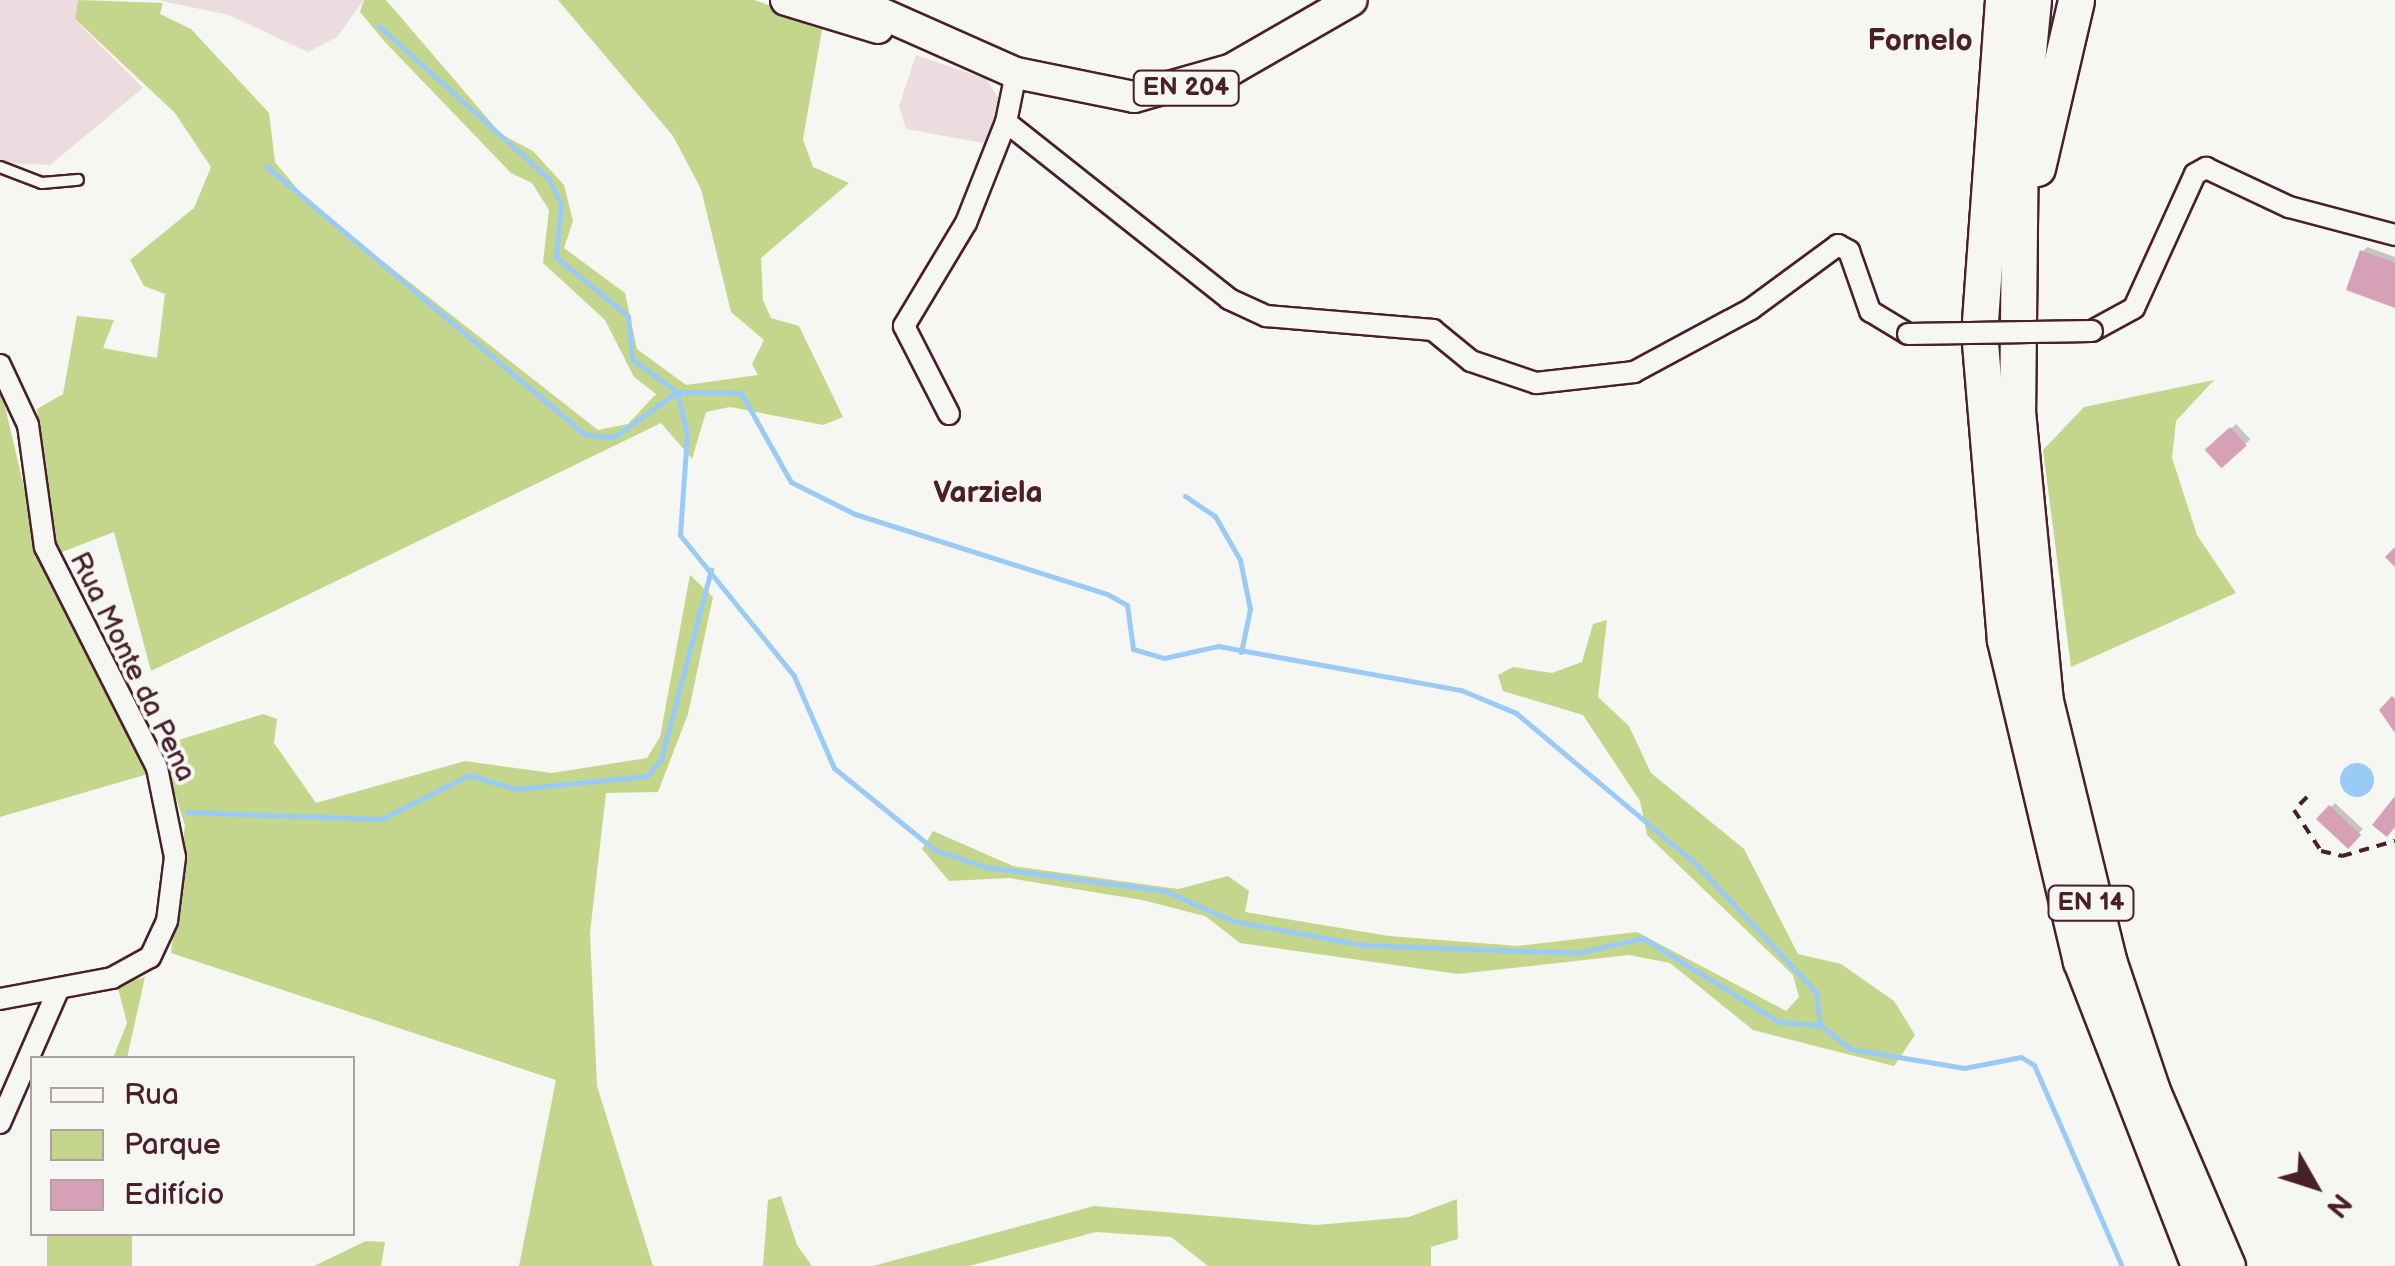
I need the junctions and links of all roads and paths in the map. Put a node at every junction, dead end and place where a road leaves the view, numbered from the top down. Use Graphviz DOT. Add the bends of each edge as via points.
graph roads {
  1 [pos="786,0"];
  2 [pos="852,0"];
  3 [pos="1352,0"];
  4 [pos="1988,0"];
  5 [pos="2003,0"];
  6 [pos="2033,0"];
  7 [pos="2076,0"];
  8 [pos="934,42"];
  9 [pos="1016,73"];
  10 [pos="1006,122"];
  11 [pos="1987,130"];
  12 [pos="0,167"];
  13 [pos="78,180"];
  14 [pos="2395,235"];
  15 [pos="2016,302"];
  16 [pos="0,365"];
  17 [pos="949,414"];
  18 [pos="2307,797"];
  19 [pos="2395,841"];
  20 [pos="58,990"];
  21 [pos="0,999"];
  22 [pos="0,1123"];
  23 [pos="2199,1266"];
  24 [pos="2227,1266"];
  1 -- 8 [label="main road, EN 204"];
  2 -- 8 [label="main road, EN 204"];
  3 -- 9 [label="main road, EN 204" via="1232,69 1154,95 1095,95"];
  4 -- 11 [label="highway, EN 14"];
  5 -- 11 [label="highway, EN 14"];
  6 -- 15 [label="highway, EN 14"];
  7 -- 15 [label="highway, EN 14"];
  8 -- 9 [label="main road, EN 204"];
  9 -- 10 [label="street"];
  10 -- 14 [label="street, bridge" via="1229,299 1266,316 1433,330 1471,361 1536,382 1634,372 1751,309 1838,245 1849,251 1870,310 1908,334 2092,332 2134,308 2195,174 2206,168 2288,207"];
  10 -- 17 [label="street" via="966,222 904,326"];
  11 -- 23 [label="highway, EN 14" via="1982,426 2013,691 2081,961"];
  12 -- 13 [label="lane" via="42,183"];
  15 -- 24 [label="highway, EN 14" via="2023,521 2059,777 2152,1091"];
  16 -- 20 [label="street, Rua Monte da Pena" via="28,424 52,566 157,768 175,856 168,922 150,957"];
  18 -- 19 [label="path" via="2294,810 2321,851 2342,856"];
  20 -- 21 [label="street, Rua Monte da Pena"];
  20 -- 22 [label="street"];
}
